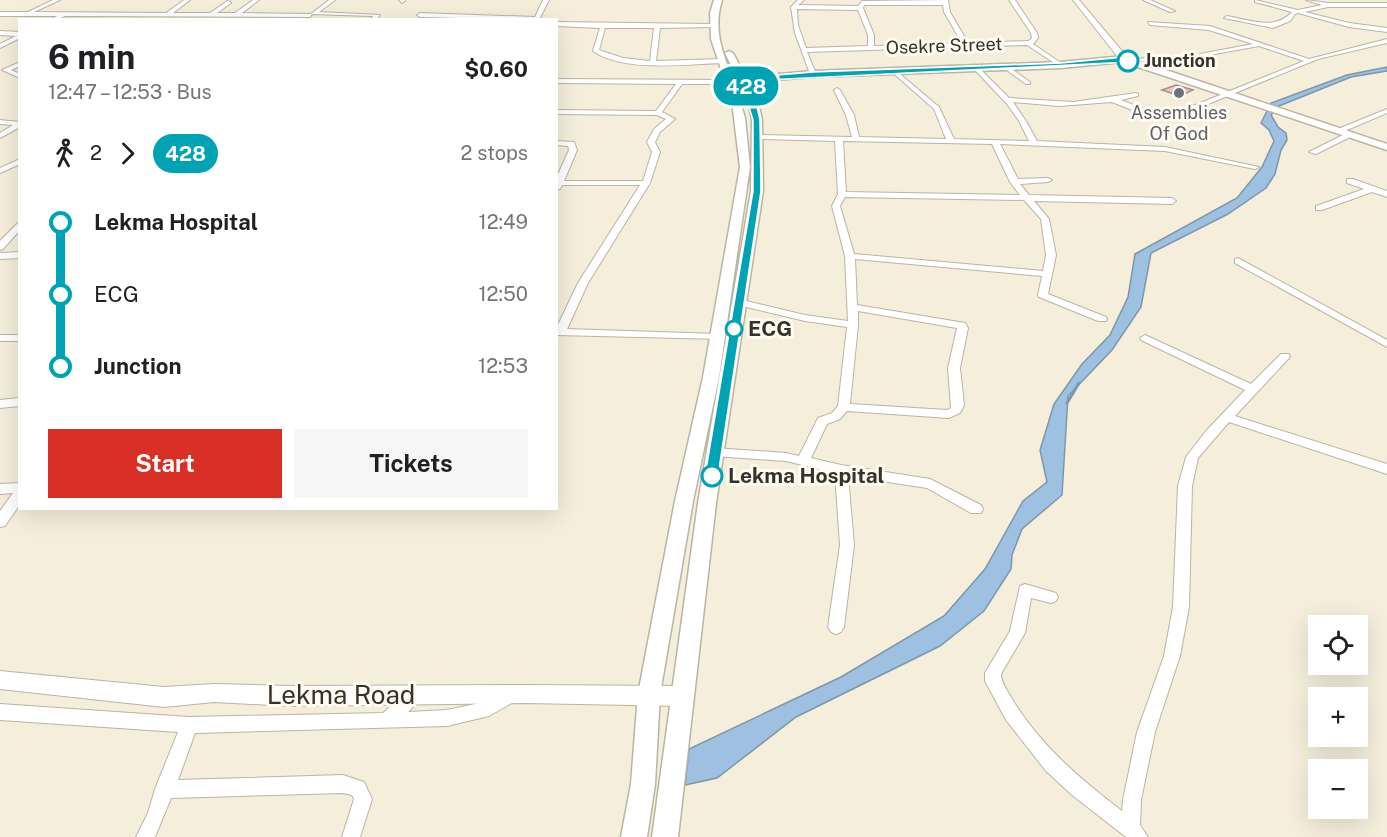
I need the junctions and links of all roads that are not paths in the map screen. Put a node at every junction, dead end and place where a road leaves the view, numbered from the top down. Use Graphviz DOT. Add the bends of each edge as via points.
graph roads {
  1 [pos="57,0"];
  2 [pos="187,0"];
  3 [pos="256,0"];
  4 [pos="332,0"];
  5 [pos="546,0"];
  6 [pos="718,0"];
  7 [pos="727,0"];
  8 [pos="801,0"];
  9 [pos="842,0"];
  10 [pos="1012,0"];
  11 [pos="1076,0"];
  12 [pos="1146,0"];
  13 [pos="1258,0"];
  14 [pos="1309,0"];
  15 [pos="229,2"];
  16 [pos="945,2"];
  17 [pos="1328,5"];
  18 [pos="1387,5"];
  19 [pos="861,6"];
  20 [pos="1374,6"];
  21 [pos="794,7"];
  22 [pos="1172,11"];
  23 [pos="1387,11"];
  24 [pos="1293,13"];
  25 [pos="0,14"];
  26 [pos="26,14"];
  27 [pos="64,14"];
  28 [pos="105,14"];
  29 [pos="124,14"];
  30 [pos="168,14"];
  31 [pos="212,15"];
  32 [pos="420,15"];
  33 [pos="231,16"];
  34 [pos="313,16"];
  35 [pos="56,18"];
  36 [pos="97,18"];
  37 [pos="116,18"];
  38 [pos="375,18"];
  39 [pos="507,18"];
  40 [pos="537,18"];
  41 [pos="1227,18"];
  42 [pos="1150,23"];
  43 [pos="558,24"];
  44 [pos="603,26"];
  45 [pos="712,26"];
  46 [pos="657,28"];
  47 [pos="1387,30"];
  48 [pos="0,33"];
  49 [pos="18,35"];
  50 [pos="18,36"];
  51 [pos="1387,41"];
  52 [pos="1028,43"];
  53 [pos="1258,44"];
  54 [pos="966,45"];
  55 [pos="0,46"];
  56 [pos="871,48"];
  57 [pos="805,50"];
  58 [pos="1200,56"];
  59 [pos="1165,57"];
  60 [pos="1126,60"];
  61 [pos="653,61"];
  62 [pos="723,61"];
  63 [pos="1310,61"];
  64 [pos="18,65"];
  65 [pos="1061,65"];
  66 [pos="976,68"];
  67 [pos="1006,68"];
  68 [pos="894,71"];
  69 [pos="593,72"];
  70 [pos="813,74"];
  71 [pos="18,75"];
  72 [pos="558,81"];
  73 [pos="590,81"];
  74 [pos="735,81"];
  75 [pos="680,82"];
  76 [pos="1028,83"];
  77 [pos="837,90"];
  78 [pos="1223,94"];
  79 [pos="1136,95"];
  80 [pos="1010,100"];
  81 [pos="1114,100"];
  82 [pos="1387,111"];
  83 [pos="558,112"];
  84 [pos="657,113"];
  85 [pos="0,122"];
  86 [pos="18,124"];
  87 [pos="18,125"];
  88 [pos="1337,131"];
  89 [pos="1350,135"];
  90 [pos="0,136"];
  91 [pos="758,137"];
  92 [pos="838,138"];
  93 [pos="856,139"];
  94 [pos="951,141"];
  95 [pos="994,141"];
  96 [pos="1034,142"];
  97 [pos="558,143"];
  98 [pos="1387,147"];
  99 [pos="1313,152"];
  100 [pos="16,163"];
  101 [pos="0,164"];
  102 [pos="1255,167"];
  103 [pos="0,171"];
  104 [pos="1048,180"];
  105 [pos="1350,181"];
  106 [pos="1014,182"];
  107 [pos="645,183"];
  108 [pos="558,186"];
  109 [pos="1372,189"];
  110 [pos="842,194"];
  111 [pos="1387,194"];
  112 [pos="1028,200"];
  113 [pos="1172,201"];
  114 [pos="1319,208"];
  115 [pos="18,226"];
  116 [pos="0,247"];
  117 [pos="18,255"];
  118 [pos="0,256"];
  119 [pos="850,256"];
  120 [pos="1239,261"];
  121 [pos="1047,274"];
  122 [pos="738,302"];
  123 [pos="852,308"];
  124 [pos="1102,319"];
  125 [pos="853,325"];
  126 [pos="558,332"];
  127 [pos="718,337"];
  128 [pos="0,338"];
  129 [pos="18,338"];
  130 [pos="1145,338"];
  131 [pos="1387,344"];
  132 [pos="1286,356"];
  133 [pos="1254,390"];
  134 [pos="18,402"];
  135 [pos="0,404"];
  136 [pos="844,407"];
  137 [pos="1226,417"];
  138 [pos="714,452"];
  139 [pos="803,461"];
  140 [pos="1387,469"];
  141 [pos="841,470"];
  142 [pos="18,488"];
  143 [pos="0,489"];
  144 [pos="18,497"];
  145 [pos="976,509"];
  146 [pos="0,522"];
  147 [pos="1051,597"];
  148 [pos="836,627"];
  149 [pos="0,680"];
  150 [pos="512,694"];
  151 [pos="649,694"];
  152 [pos="414,695"];
  153 [pos="683,696"];
  154 [pos="0,712"];
  155 [pos="387,721"];
  156 [pos="189,725"];
  157 [pos="164,789"];
  158 [pos="1135,833"];
  159 [pos="145,837"];
  160 [pos="351,837"];
  161 [pos="634,837"];
  162 [pos="664,837"];
  1 -- 26 [label="street"];
  2 -- 30 [label="street"];
  3 -- 33 [label="street"];
  4 -- 34 [label="street"];
  5 -- 40 [label="street"];
  6 -- 45 [label="main road"];
  7 -- 74 [label="main road" via="722,26"];
  8 -- 21 [label="street"];
  9 -- 19 [label="street"];
  10 -- 52 [label="street, Osekre Street" via="1034,33 1034,41"];
  11 -- 60 [label="street"];
  12 -- 22 [label="street"];
  13 -- 24 [label="street"];
  14 -- 17 [label="street"];
  15 -- 31 [label="street"];
  16 -- 19 [label="street"];
  16 -- 54 [label="street"];
  17 -- 20 [label="street"];
  17 -- 24 [label="street"];
  18 -- 20 [label="street"];
  19 -- 21 [label="street"];
  19 -- 56 [label="street" via="871,35"];
  20 -- 23 [label="street"];
  21 -- 57 [label="street" via="793,26"];
  24 -- 41 [label="street" via="1273,26"];
  24 -- 47 [label="street"];
  25 -- 26 [label="street"];
  26 -- 27 [label="street"];
  27 -- 28 [label="street"];
  27 -- 35 [label="street"];
  28 -- 29 [label="street"];
  28 -- 36 [label="street"];
  29 -- 30 [label="street"];
  29 -- 37 [label="street"];
  30 -- 31 [label="street"];
  31 -- 33 [label="street"];
  32 -- 39 [label="street"];
  33 -- 34 [label="street"];
  34 -- 38 [label="street" via="378,15"];
  42 -- 53 [label="street" via="1210,27"];
  43 -- 44 [label="street"];
  44 -- 46 [label="street"];
  44 -- 61 [label="street" via="596,51 621,59"];
  45 -- 46 [label="street"];
  45 -- 62 [label="main road"];
  46 -- 61 [label="street"];
  48 -- 49 [label="street"];
  50 -- 55 [label="street"];
  51 -- 63 [label="street"];
  52 -- 54 [label="street, Osekre Street"];
  52 -- 65 [label="street"];
  53 -- 58 [label="street"];
  53 -- 63 [label="street"];
  54 -- 56 [label="street, Osekre Street"];
  56 -- 57 [label="street, Osekre Street"];
  57 -- 70 [label="street"];
  59 -- 60 [label="street"];
  60 -- 65 [label="main road"];
  60 -- 78 [label="main road"];
  61 -- 62 [label="street"];
  62 -- 74 [label="main road"];
  63 -- 78 [label="street"];
  64 -- 71 [label="street" via="5,70"];
  65 -- 67 [label="main road"];
  66 -- 67 [label="main road"];
  66 -- 68 [label="main road"];
  66 -- 80 [label="street"];
  67 -- 76 [label="street"];
  68 -- 70 [label="main road"];
  68 -- 94 [label="street" via="937,108"];
  69 -- 73 [label="street"];
  70 -- 74 [label="main road"];
  72 -- 73 [label="street"];
  73 -- 75 [label="street"];
  74 -- 75 [label="street"];
  74 -- 91 [label="main road" via="753,102"];
  74 -- 127 [label="main road" via="745,167"];
  75 -- 84 [label="street"];
  77 -- 93 [label="street" via="850,115"];
  78 -- 81 [label="street" via="1169,118"];
  78 -- 88 [label="main road"];
  79 -- 81 [label="street"];
  80 -- 81 [label="street" via="1065,106"];
  80 -- 96 [label="street"];
  82 -- 88 [label="street"];
  83 -- 84 [label="street"];
  84 -- 107 [label="street" via="671,119 651,142 656,152"];
  85 -- 86 [label="street"];
  87 -- 90 [label="street"];
  88 -- 89 [label="main road"];
  89 -- 98 [label="main road"];
  89 -- 99 [label="street"];
  91 -- 92 [label="street"];
  91 -- 122 [label="main road" via="757,191"];
  92 -- 93 [label="street"];
  92 -- 110 [label="street"];
  93 -- 94 [label="street"];
  94 -- 95 [label="street"];
  95 -- 96 [label="street"];
  95 -- 106 [label="street"];
  96 -- 102 [label="street" via="1166,149"];
  97 -- 108 [label="street" via="573,147"];
  100 -- 101 [label="street"];
  100 -- 103 [label="street"];
  104 -- 106 [label="street"];
  105 -- 109 [label="street"];
  106 -- 112 [label="street"];
  107 -- 108 [label="street"];
  107 -- 126 [label="street"];
  109 -- 111 [label="street"];
  109 -- 114 [label="street"];
  110 -- 112 [label="street"];
  110 -- 119 [label="street" via="836,206"];
  112 -- 113 [label="street"];
  112 -- 121 [label="street" via="1045,219 1051,264"];
  115 -- 116 [label="street"];
  117 -- 118 [label="street"];
  119 -- 121 [label="street"];
  119 -- 123 [label="street"];
  120 -- 131 [label="street"];
  121 -- 124 [label="street" via="1043,295"];
  122 -- 125 [label="street"];
  122 -- 138 [label="main road"];
  123 -- 125 [label="street"];
  123 -- 136 [label="street" via="961,325 954,368 958,405 949,414"];
  125 -- 136 [label="street"];
  126 -- 127 [label="street"];
  127 -- 151 [label="main road"];
  128 -- 129 [label="street"];
  130 -- 133 [label="street"];
  132 -- 133 [label="street"];
  133 -- 137 [label="street"];
  134 -- 135 [label="street"];
  136 -- 139 [label="street" via="836,416 822,421"];
  137 -- 140 [label="street"];
  137 -- 158 [label="street" via="1192,457 1185,486 1181,607 1172,656 1146,732 1132,800"];
  138 -- 139 [label="street"];
  138 -- 153 [label="main road"];
  139 -- 141 [label="street"];
  141 -- 145 [label="street" via="930,484"];
  141 -- 148 [label="street" via="847,544"];
  142 -- 143 [label="street"];
  144 -- 146 [label="street"];
  147 -- 158 [label="street" via="1025,591 1017,633 993,673 993,681 1012,714 1052,765"];
  149 -- 152 [label="street, Lekma Road" via="164,697 214,693"];
  150 -- 151 [label="street, Lekma Road"];
  150 -- 152 [label="street, Lekma Road"];
  150 -- 155 [label="street" via="483,710 447,718"];
  151 -- 153 [label="street, Lekma Road"];
  151 -- 161 [label="main road" via="643,784"];
  152 -- 155 [label="street"];
  153 -- 162 [label="main road"];
  154 -- 156 [label="street"];
  155 -- 156 [label="street"];
  156 -- 157 [label="street"];
  157 -- 159 [label="street"];
  157 -- 160 [label="street" via="343,784 358,788 363,799"];
}
